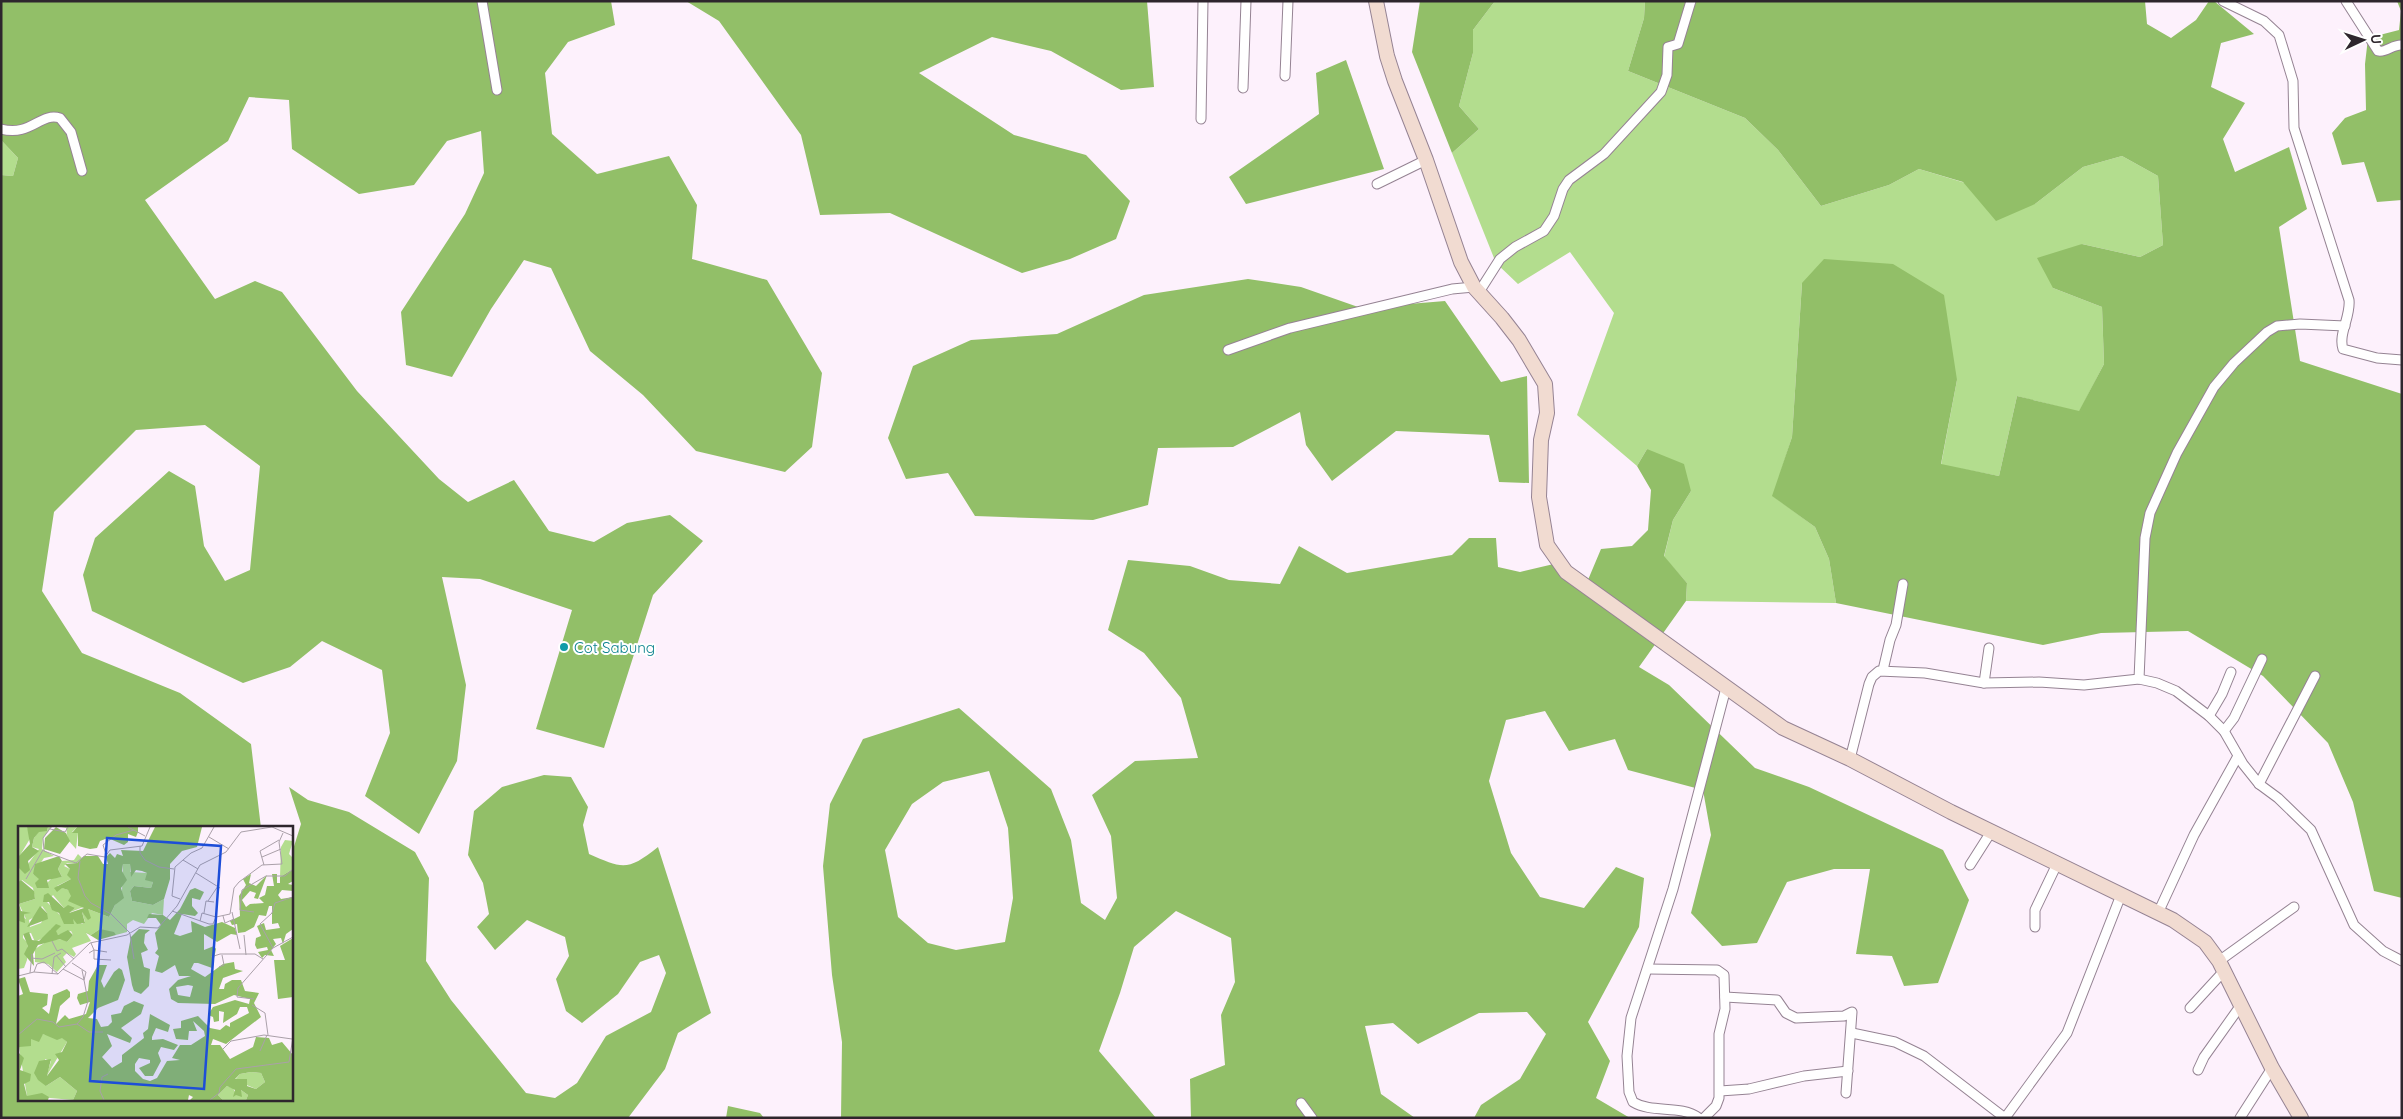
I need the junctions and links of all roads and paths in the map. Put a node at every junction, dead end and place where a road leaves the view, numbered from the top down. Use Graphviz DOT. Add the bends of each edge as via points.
graph roads {
  1 [pos="482,1"];
  2 [pos="1203,1"];
  3 [pos="1246,1"];
  4 [pos="1288,1"];
  5 [pos="1376,1"];
  6 [pos="1691,1"];
  7 [pos="2223,1"];
  8 [pos="2244,1"];
  9 [pos="2346,1"];
  10 [pos="2234,6"];
  11 [pos="2402,45"];
  12 [pos="1285,76"];
  13 [pos="1243,88"];
  14 [pos="497,90"];
  15 [pos="1202,119"];
  16 [pos="1,130"];
  17 [pos="1426,160"];
  18 [pos="82,171"];
  19 [pos="1377,184"];
  20 [pos="1476,289"];
  21 [pos="2345,326"];
  22 [pos="1228,350"];
  23 [pos="2402,360"];
  24 [pos="1903,584"];
  25 [pos="1988,648"];
  26 [pos="2262,659"];
  27 [pos="1883,670"];
  28 [pos="2231,672"];
  29 [pos="2315,676"];
  30 [pos="2139,679"];
  31 [pos="1984,683"];
  32 [pos="1726,688"];
  33 [pos="2208,716"];
  34 [pos="2224,731"];
  35 [pos="2238,756"];
  36 [pos="1850,759"];
  37 [pos="2259,784"];
  38 [pos="1991,832"];
  39 [pos="2057,864"];
  40 [pos="1970,865"];
  41 [pos="2121,895"];
  42 [pos="2294,907"];
  43 [pos="2158,913"];
  44 [pos="2035,927"];
  45 [pos="2402,961"];
  46 [pos="2221,966"];
  47 [pos="1648,969"];
  48 [pos="1725,997"];
  49 [pos="2241,1005"];
  50 [pos="2190,1008"];
  51 [pos="1852,1033"];
  52 [pos="2272,1068"];
  53 [pos="2198,1070"];
  54 [pos="1848,1071"];
  55 [pos="1720,1091"];
  56 [pos="1846,1093"];
  57 [pos="1302,1103"];
  58 [pos="1312,1118"];
  59 [pos="1699,1118"];
  60 [pos="1704,1118"];
  61 [pos="2005,1118"];
  62 [pos="2240,1118"];
  63 [pos="2301,1118"];
  1 -- 14 [label="street"];
  2 -- 15 [label="street"];
  3 -- 13 [label="street"];
  4 -- 12 [label="street"];
  5 -- 17 [label="street" via="1392,73"];
  6 -- 20 [label="street" via="1678,44 1668,48 1667,75 1661,92 1604,154 1569,180 1544,231 1500,259"];
  7 -- 10 [label="street"];
  8 -- 10 [label="street"];
  9 -- 11 [label="street" via="2378,51"];
  10 -- 21 [label="street" via="2271,25 2280,36 2293,81 2294,128 2349,300"];
  16 -- 18 [label="street" via="23,130 47,117 60,118 71,132"];
  17 -- 19 [label="street"];
  17 -- 20 [label="street" via="1461,262"];
  20 -- 22 [label="street" via="1452,289 1290,328"];
  20 -- 32 [label="street" via="1518,340 1544,384 1548,413 1541,440 1538,497 1547,545 1566,572"];
  21 -- 23 [label="street" via="2342,342 2346,351"];
  21 -- 30 [label="street" via="2283,324 2272,328 2234,363 2214,387 2177,453 2147,524"];
  24 -- 27 [label="street"];
  25 -- 31 [label="street"];
  26 -- 34 [label="street" via="2234,718"];
  27 -- 31 [label="street"];
  27 -- 36 [label="street" via="1875,674 1869,684"];
  28 -- 33 [label="street"];
  29 -- 37 [label="street"];
  30 -- 31 [label="street" via="2084,685"];
  30 -- 33 [label="street" via="2157,682 2176,691"];
  32 -- 36 [label="street" via="1783,728"];
  32 -- 47 [label="street" via="1673,889"];
  33 -- 34 [label="street"];
  34 -- 35 [label="street"];
  35 -- 37 [label="street"];
  35 -- 43 [label="street" via="2194,835"];
  36 -- 38 [label="street"];
  37 -- 45 [label="street" via="2311,830 2354,925 2383,951"];
  38 -- 39 [label="street"];
  38 -- 40 [label="street"];
  39 -- 41 [label="street"];
  39 -- 44 [label="street" via="2036,910"];
  41 -- 43 [label="street"];
  41 -- 61 [label="street" via="2068,1033"];
  42 -- 46 [label="street"];
  43 -- 46 [label="street" via="2196,934"];
  46 -- 49 [label="street"];
  46 -- 50 [label="street"];
  47 -- 48 [label="street" via="1721,972 1726,979"];
  47 -- 59 [label="street" via="1631,1018 1627,1056 1632,1102 1687,1112"];
  48 -- 51 [label="street" via="1777,1000 1786,1014 1796,1018 1844,1016 1851,1012"];
  48 -- 55 [label="street" via="1719,1034"];
  49 -- 52 [label="street"];
  49 -- 53 [label="street"];
  51 -- 54 [label="street"];
  51 -- 61 [label="street" via="1896,1042 1924,1056"];
  52 -- 62 [label="street"];
  52 -- 63 [label="street"];
  54 -- 55 [label="street" via="1804,1076 1749,1090"];
  54 -- 56 [label="street"];
  55 -- 60 [label="street" via="1718,1102"];
  57 -- 58 [label="street"];
}
